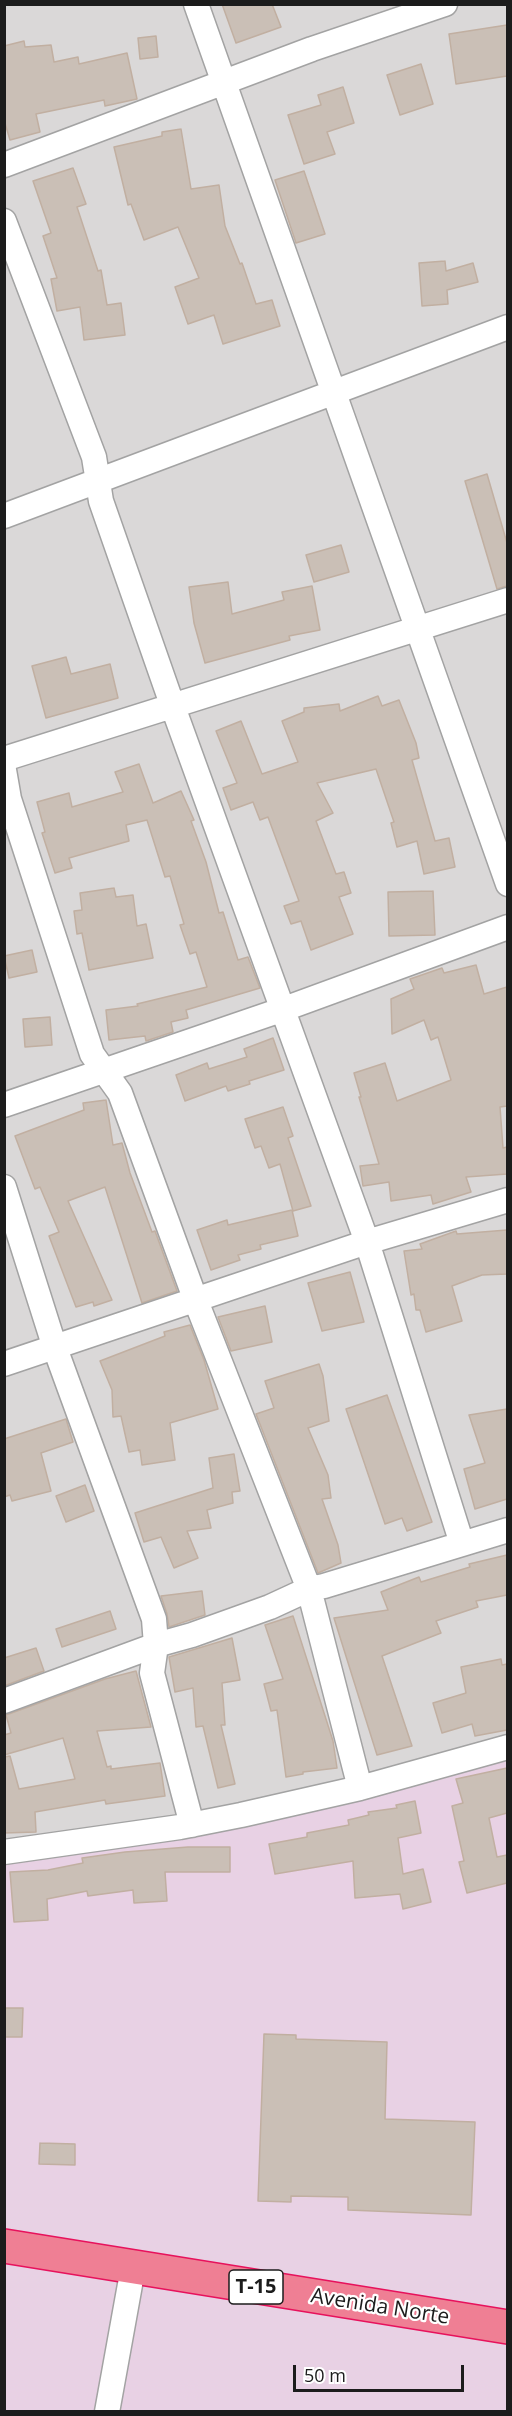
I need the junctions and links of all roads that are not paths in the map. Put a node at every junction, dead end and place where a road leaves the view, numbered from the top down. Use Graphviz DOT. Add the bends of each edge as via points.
graph roads {
  1 [pos="196,4"];
  2 [pos="445,4"];
  3 [pos="224,83"];
  4 [pos="4,165"];
  5 [pos="4,221"];
  6 [pos="507,327"];
  7 [pos="333,393"];
  8 [pos="98,481"];
  9 [pos="4,516"];
  10 [pos="507,600"];
  11 [pos="417,630"];
  12 [pos="173,707"];
  13 [pos="4,759"];
  14 [pos="4,770"];
  15 [pos="507,885"];
  16 [pos="507,927"];
  17 [pos="284,1009"];
  18 [pos="104,1071"];
  19 [pos="4,1105"];
  20 [pos="4,1187"];
  21 [pos="507,1200"];
  22 [pos="367,1242"];
  23 [pos="196,1301"];
  24 [pos="55,1348"];
  25 [pos="4,1364"];
  26 [pos="507,1530"];
  27 [pos="462,1544"];
  28 [pos="309,1589"];
  29 [pos="156,1645"];
  30 [pos="4,1701"];
  31 [pos="507,1747"];
  32 [pos="360,1788"];
  33 [pos="192,1825"];
  34 [pos="4,1852"];
  35 [pos="4,2246"];
  36 [pos="133,2268"];
  37 [pos="507,2327"];
  38 [pos="108,2412"];
  1 -- 3 [label="street"];
  2 -- 3 [label="street"];
  3 -- 4 [label="street"];
  3 -- 7 [label="street"];
  5 -- 8 [label="street" via="94,458"];
  6 -- 7 [label="street"];
  7 -- 8 [label="street"];
  7 -- 11 [label="street"];
  8 -- 9 [label="street"];
  8 -- 12 [label="street" via="101,501"];
  10 -- 11 [label="street"];
  11 -- 12 [label="street"];
  11 -- 15 [label="street"];
  12 -- 13 [label="street"];
  12 -- 17 [label="street"];
  14 -- 18 [label="street" via="9,799 92,1054"];
  16 -- 17 [label="street"];
  17 -- 18 [label="street"];
  17 -- 22 [label="street"];
  18 -- 19 [label="street"];
  18 -- 23 [label="street" via="120,1093"];
  20 -- 24 [label="street"];
  21 -- 22 [label="street"];
  22 -- 23 [label="street"];
  22 -- 27 [label="street"];
  23 -- 24 [label="street"];
  23 -- 28 [label="street"];
  24 -- 25 [label="street"];
  24 -- 29 [label="street" via="154,1619"];
  26 -- 27 [label="street"];
  27 -- 28 [label="street"];
  28 -- 29 [label="street" via="270,1607"];
  28 -- 32 [label="street"];
  29 -- 30 [label="street"];
  29 -- 33 [label="street" via="152,1673"];
  31 -- 32 [label="street"];
  32 -- 33 [label="street"];
  33 -- 34 [label="street"];
  35 -- 36 [label="highway, Avenida Norte / T-15"];
  36 -- 37 [label="highway, Avenida Norte / T-15"];
  36 -- 38 [label="street"];
}
